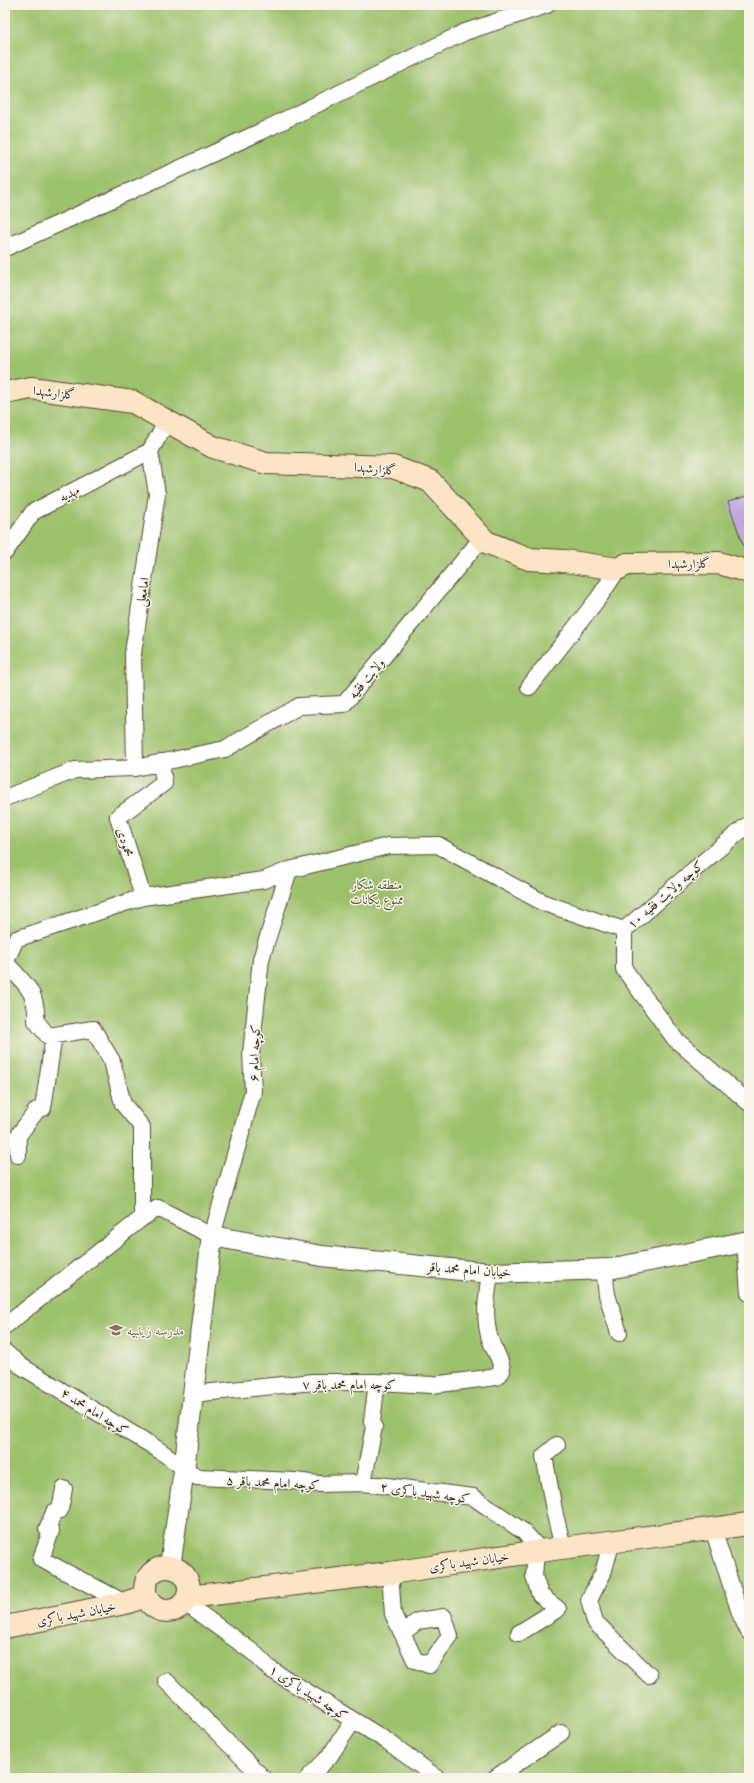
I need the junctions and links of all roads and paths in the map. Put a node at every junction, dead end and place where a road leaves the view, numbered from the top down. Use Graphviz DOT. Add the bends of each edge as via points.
graph roads {
  1 [pos="547,5"];
  2 [pos="5,248"];
  3 [pos="5,393"];
  4 [pos="167,421"];
  5 [pos="150,451"];
  6 [pos="482,538"];
  7 [pos="5,552"];
  8 [pos="618,569"];
  9 [pos="749,572"];
  10 [pos="529,687"];
  11 [pos="161,762"];
  12 [pos="135,768"];
  13 [pos="5,798"];
  14 [pos="749,824"];
  15 [pos="289,870"];
  16 [pos="143,897"];
  17 [pos="624,930"];
  18 [pos="5,963"];
  19 [pos="54,1035"];
  20 [pos="749,1103"];
  21 [pos="18,1155"];
  22 [pos="142,1218"];
  23 [pos="212,1236"];
  24 [pos="747,1242"];
  25 [pos="604,1269"];
  26 [pos="490,1273"];
  27 [pos="749,1292"];
  28 [pos="5,1326"];
  29 [pos="619,1333"];
  30 [pos="5,1352"];
  31 [pos="377,1382"];
  32 [pos="192,1394"];
  33 [pos="557,1445"];
  34 [pos="184,1470"];
  35 [pos="363,1483"];
  36 [pos="64,1489"];
  37 [pos="749,1524"];
  38 [pos="713,1529"];
  39 [pos="612,1541"];
  40 [pos="563,1547"];
  41 [pos="539,1551"];
  42 [pos="170,1567"];
  43 [pos="390,1573"];
  44 [pos="146,1596"];
  45 [pos="186,1599"];
  46 [pos="125,1603"];
  47 [pos="5,1627"];
  48 [pos="749,1632"];
  49 [pos="402,1633"];
  50 [pos="519,1633"];
  51 [pos="649,1675"];
  52 [pos="166,1681"];
  53 [pos="353,1721"];
  54 [pos="561,1733"];
  55 [pos="263,1778"];
  56 [pos="308,1778"];
  57 [pos="437,1778"];
  58 [pos="495,1778"];
  1 -- 2 [label="street" via="465,32 260,132"];
  3 -- 4 [label="main road, گلزارشهدا" via="31,388 133,402"];
  4 -- 5 [label="street"];
  4 -- 6 [label="main road, گلزارشهدا" via="214,447 266,463 393,467 430,481"];
  5 -- 7 [label="street, مهدیه" via="33,512"];
  5 -- 12 [label="street, امامعلی" via="157,494 133,654"];
  6 -- 8 [label="main road, گلزارشهدا" via="486,542 529,559"];
  6 -- 11 [label="street, ولایت فقیه" via="344,704 300,706 225,749"];
  8 -- 9 [label="main road, گلزارشهدا" via="627,564 719,563"];
  8 -- 10 [label="street"];
  11 -- 12 [label="street, ولایت فقیه"];
  11 -- 16 [label="street, محمودی" via="164,783 118,817"];
  12 -- 13 [label="street, ولایت فقیه" via="75,770"];
  14 -- 17 [label="street, کوچه ولایت فقیه ۱۰" via="709,855"];
  15 -- 16 [label="street" via="264,880"];
  15 -- 17 [label="street" via="388,846 438,845 544,903"];
  15 -- 23 [label="street, کوچه امام ۶" via="261,959 251,1054 253,1091"];
  16 -- 18 [label="street" via="16,939"];
  17 -- 20 [label="street, کوچه ولایت فقیه ۱۰" via="624,969 675,1039"];
  18 -- 19 [label="street" via="32,993 37,1007 36,1021 48,1036"];
  19 -- 21 [label="street" via="43,1108 36,1110 18,1136"];
  19 -- 22 [label="street" via="94,1029 112,1061 123,1104 142,1127"];
  22 -- 23 [label="street" via="158,1208"];
  22 -- 28 [label="street"];
  23 -- 26 [label="street, خیابان امام محمد باقر" via="322,1256"];
  23 -- 32 [label="street"];
  24 -- 25 [label="street, خیابان امام محمد باقر"];
  24 -- 27 [label="street"];
  25 -- 26 [label="street, خیابان امام محمد باقر"];
  25 -- 29 [label="street" via="607,1295"];
  26 -- 31 [label="street, کوچه امام محمد باقر ۷" via="486,1306 490,1338 502,1365 502,1371 496,1377 432,1385"];
  30 -- 34 [label="street, کوچه امام محمد ۴" via="21,1366 156,1448"];
  31 -- 32 [label="street, کوچه امام محمد باقر ۷" via="313,1382"];
  31 -- 35 [label="street" via="372,1421 374,1428"];
  32 -- 34 [label="street"];
  33 -- 40 [label="street" via="544,1456"];
  34 -- 35 [label="street, کوچه امام محمد باقر ۵" via="197,1477 217,1479 318,1484"];
  34 -- 42 [label="street"];
  35 -- 41 [label="street, کوچه شهید باکری ۲" via="473,1497 524,1532"];
  36 -- 46 [label="street" via="60,1510 54,1512 47,1529 51,1531 41,1559"];
  37 -- 38 [label="main road, خیابان شهید باکری"];
  38 -- 39 [label="main road, خیابان شهید باکری"];
  38 -- 48 [label="street" via="741,1616"];
  39 -- 40 [label="main road, خیابان شهید باکری"];
  39 -- 51 [label="street" via="603,1573 589,1600 595,1622"];
  40 -- 41 [label="main road, خیابان شهید باکری"];
  41 -- 43 [label="main road, خیابان شهید باکری"];
  41 -- 50 [label="street" via="534,1576 540,1596 558,1609"];
  42 -- 44 [label="main road" via="153,1572 145,1588"];
  42 -- 45 [label="main road" via="179,1570 186,1577 189,1587"];
  43 -- 45 [label="main road, خیابان شهید باکری"];
  43 -- 49 [label="street" via="394,1614"];
  44 -- 45 [label="main road" via="153,1606 164,1611 175,1609"];
  44 -- 46 [label="main road, خیابان شهید باکری"];
  45 -- 53 [label="street, کوچه شهید باکری ۱" via="254,1653 270,1669"];
  46 -- 47 [label="main road, خیابان شهید باکری"];
  52 -- 55 [label="street"];
  53 -- 56 [label="street" via="329,1757"];
  53 -- 57 [label="street, کوچه شهید باکری ۱" via="387,1741"];
  54 -- 58 [label="street"];
}
